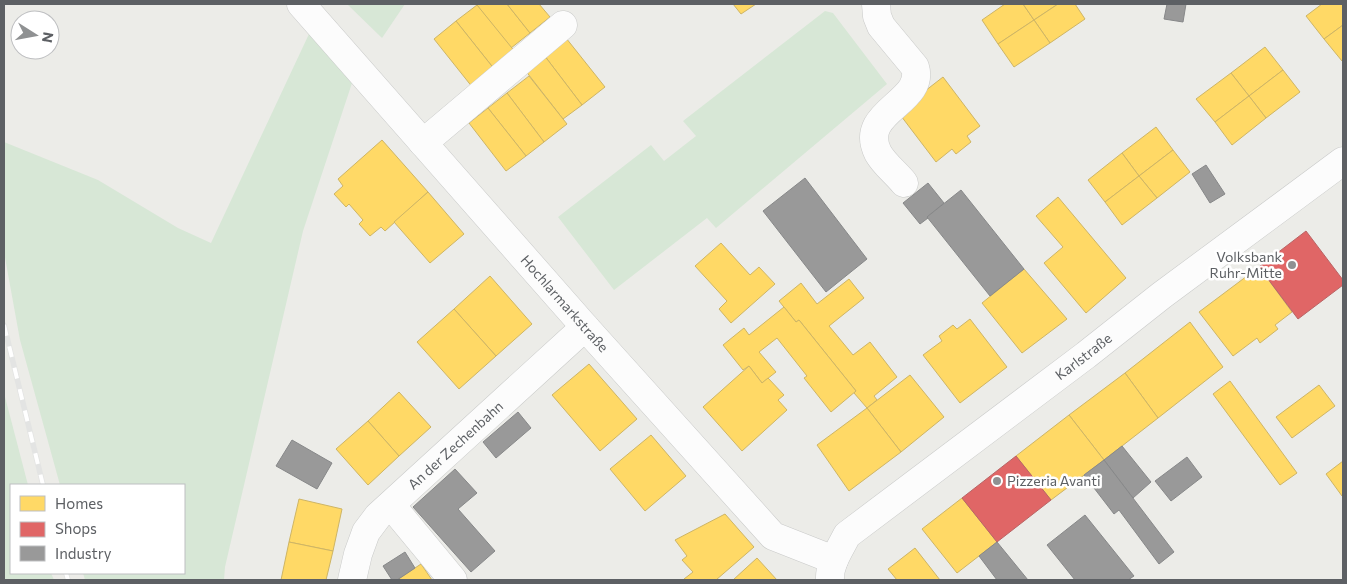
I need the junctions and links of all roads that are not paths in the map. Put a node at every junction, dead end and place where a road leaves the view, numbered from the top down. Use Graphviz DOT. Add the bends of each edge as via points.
graph roads {
  1 [pos="301,4"];
  2 [pos="876,4"];
  3 [pos="563,25"];
  4 [pos="423,143"];
  5 [pos="1343,161"];
  6 [pos="904,182"];
  7 [pos="585,327"];
  8 [pos="391,505"];
  9 [pos="832,570"];
  10 [pos="352,580"];
  11 [pos="453,580"];
  1 -- 4 [label="street, Hochlarmarkstraße"];
  2 -- 6 [label="street" via="881,26 917,73 914,88 887,112 874,136 879,155"];
  3 -- 4 [label="street"];
  4 -- 7 [label="street, Hochlarmarkstraße"];
  5 -- 9 [label="street, Karlstraße" via="1162,294 847,535"];
  7 -- 8 [label="street, An der Zechenbahn"];
  7 -- 9 [label="street, Hochlarmarkstraße" via="773,536"];
  8 -- 10 [label="street, An der Zechenbahn" via="366,532"];
  8 -- 11 [label="street"];
}
